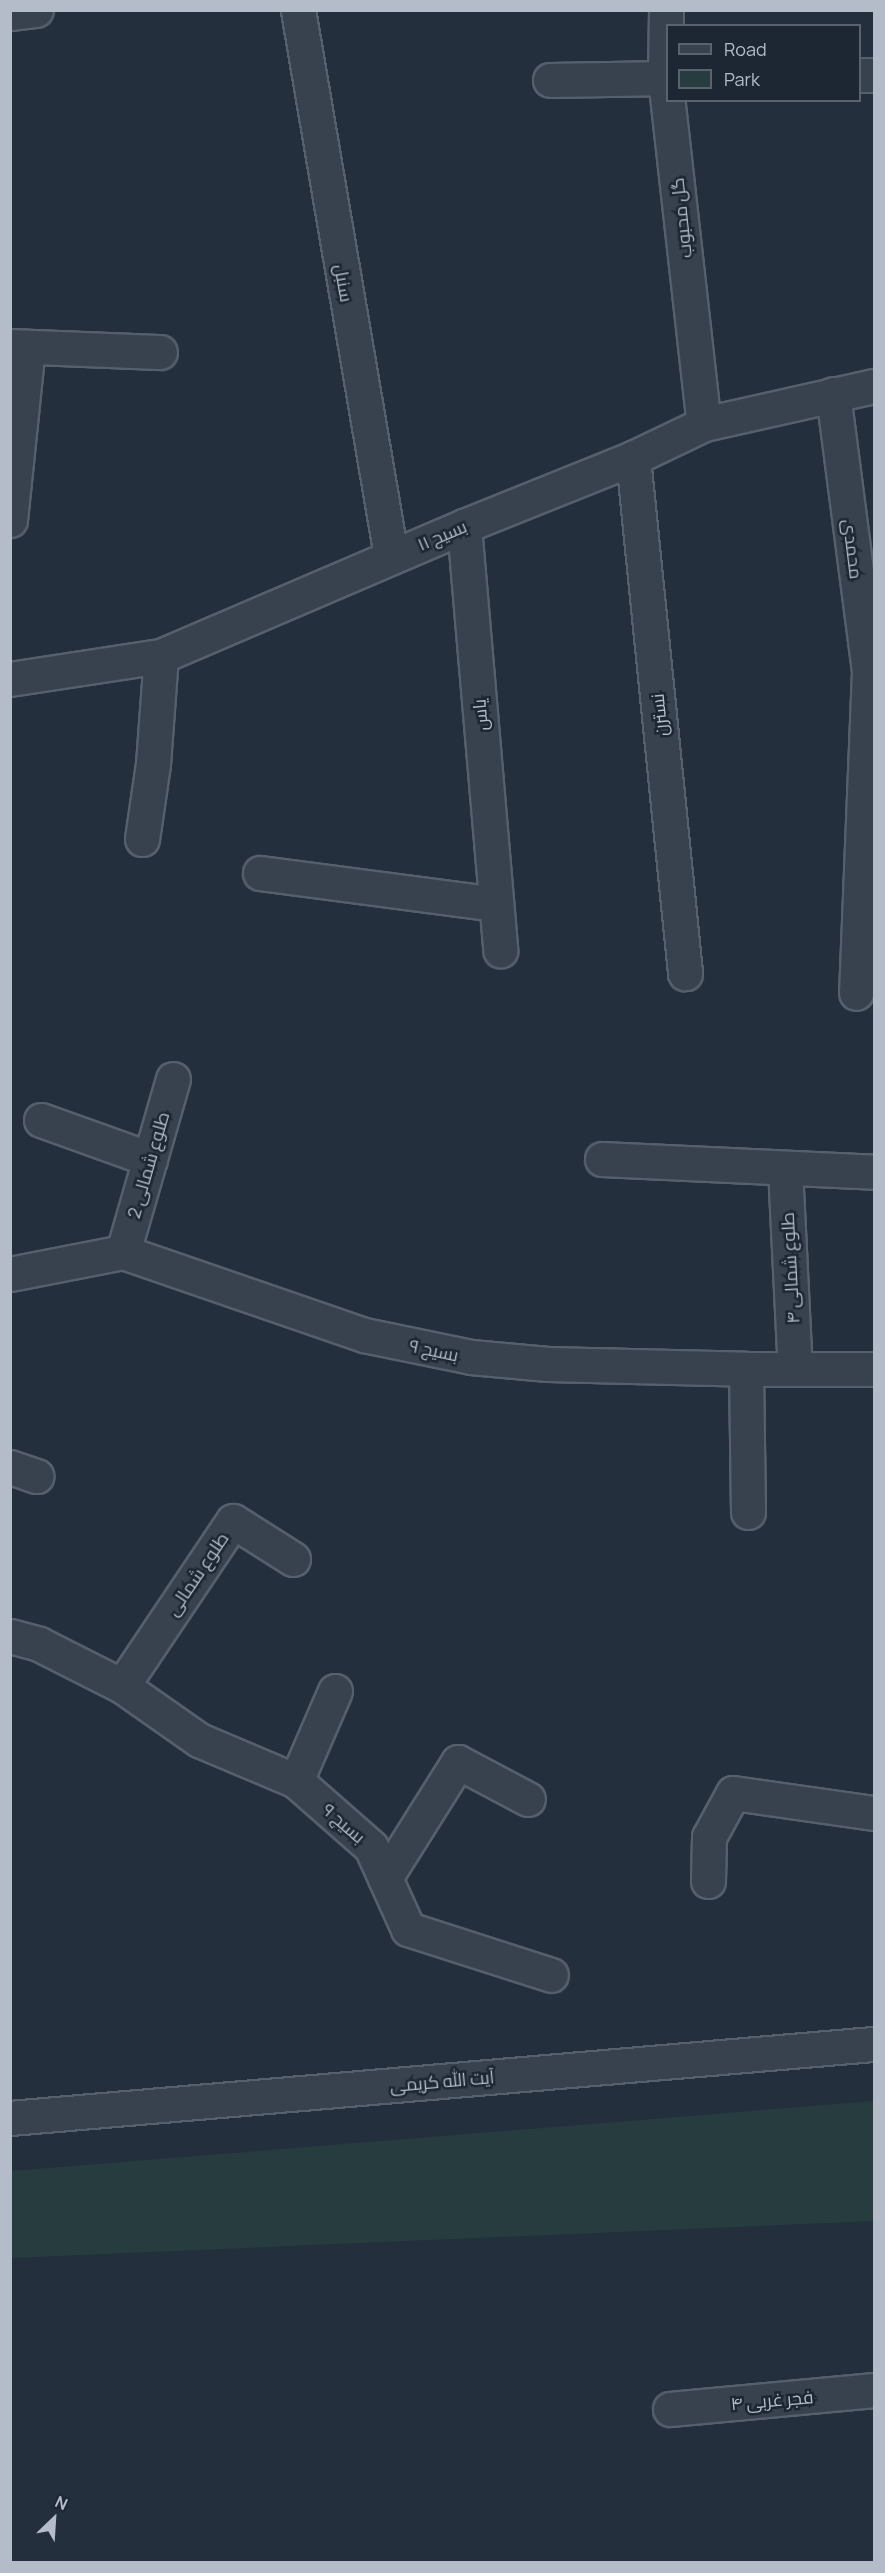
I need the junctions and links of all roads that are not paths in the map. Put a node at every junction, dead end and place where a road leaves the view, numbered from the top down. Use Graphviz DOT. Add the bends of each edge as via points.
graph roads {
  1 [pos="36,10"];
  2 [pos="298,10"];
  3 [pos="666,10"];
  4 [pos="10,13"];
  5 [pos="666,78"];
  6 [pos="550,80"];
  7 [pos="669,102"];
  8 [pos="19,346"];
  9 [pos="160,352"];
  10 [pos="874,386"];
  11 [pos="833,394"];
  12 [pos="704,424"];
  13 [pos="633,458"];
  14 [pos="10,520"];
  15 [pos="464,526"];
  16 [pos="391,556"];
  17 [pos="161,656"];
  18 [pos="10,679"];
  19 [pos="142,838"];
  20 [pos="260,873"];
  21 [pos="496,904"];
  22 [pos="500,950"];
  23 [pos="685,973"];
  24 [pos="856,993"];
  25 [pos="173,1079"];
  26 [pos="41,1120"];
  27 [pos="150,1158"];
  28 [pos="602,1159"];
  29 [pos="785,1168"];
  30 [pos="874,1172"];
  31 [pos="123,1252"];
  32 [pos="10,1274"];
  33 [pos="746,1369"];
  34 [pos="795,1369"];
  35 [pos="874,1369"];
  36 [pos="748,1512"];
  37 [pos="293,1559"];
  38 [pos="10,1636"];
  39 [pos="122,1686"];
  40 [pos="334,1691"];
  41 [pos="296,1781"];
  42 [pos="528,1798"];
  43 [pos="874,1813"];
  44 [pos="385,1878"];
  45 [pos="708,1881"];
  46 [pos="552,1975"];
  47 [pos="874,2044"];
  48 [pos="10,2118"];
  49 [pos="874,2390"];
  50 [pos="670,2409"];
  1 -- 4 [label="street"];
  2 -- 16 [label="street, سنبل"];
  3 -- 5 [label="street, گل محبوب"];
  5 -- 6 [label="street"];
  7 -- 12 [label="street, گل محبوب"];
  8 -- 9 [label="street"];
  8 -- 14 [label="street"];
  10 -- 11 [label="street, بسیج ۱۱"];
  11 -- 12 [label="street, بسیج ۱۱"];
  11 -- 24 [label="street, محمدی" via="869,671"];
  12 -- 13 [label="street, بسیج ۱۱"];
  13 -- 15 [label="street, بسیج ۱۱"];
  13 -- 23 [label="street, نسترن"];
  15 -- 16 [label="street, بسیج ۱۱"];
  15 -- 21 [label="street, یاس"];
  16 -- 17 [label="street, بسیج ۱۱"];
  17 -- 18 [label="street, بسیج ۱۱"];
  17 -- 19 [label="street" via="153,764"];
  20 -- 21 [label="street"];
  21 -- 22 [label="street, یاس"];
  25 -- 27 [label="street, طلوع شمالی 2"];
  26 -- 27 [label="street"];
  27 -- 31 [label="street, طلوع شمالی 2"];
  28 -- 29 [label="street"];
  29 -- 30 [label="street"];
  29 -- 34 [label="street, طلوع شمالی ۴"];
  31 -- 32 [label="street"];
  31 -- 33 [label="street, بسیج ۹" via="364,1335 471,1357 548,1364"];
  33 -- 34 [label="street, بسیج ۹"];
  33 -- 36 [label="street"];
  34 -- 35 [label="street, بسیج ۹"];
  37 -- 39 [label="street, طلوع شمالی" via="232,1521"];
  38 -- 39 [label="street, بسیج ۹" via="39,1644"];
  39 -- 41 [label="street, بسیج ۹" via="200,1740"];
  40 -- 41 [label="street"];
  41 -- 44 [label="street, بسیج ۹" via="371,1847"];
  42 -- 44 [label="street" via="458,1762"];
  43 -- 45 [label="street" via="733,1794 709,1837"];
  44 -- 46 [label="street, بسیج ۹" via="408,1929"];
  47 -- 48 [label="street, آیت الله کریمی"];
  49 -- 50 [label="street, فجر غربی ۴"];
}
